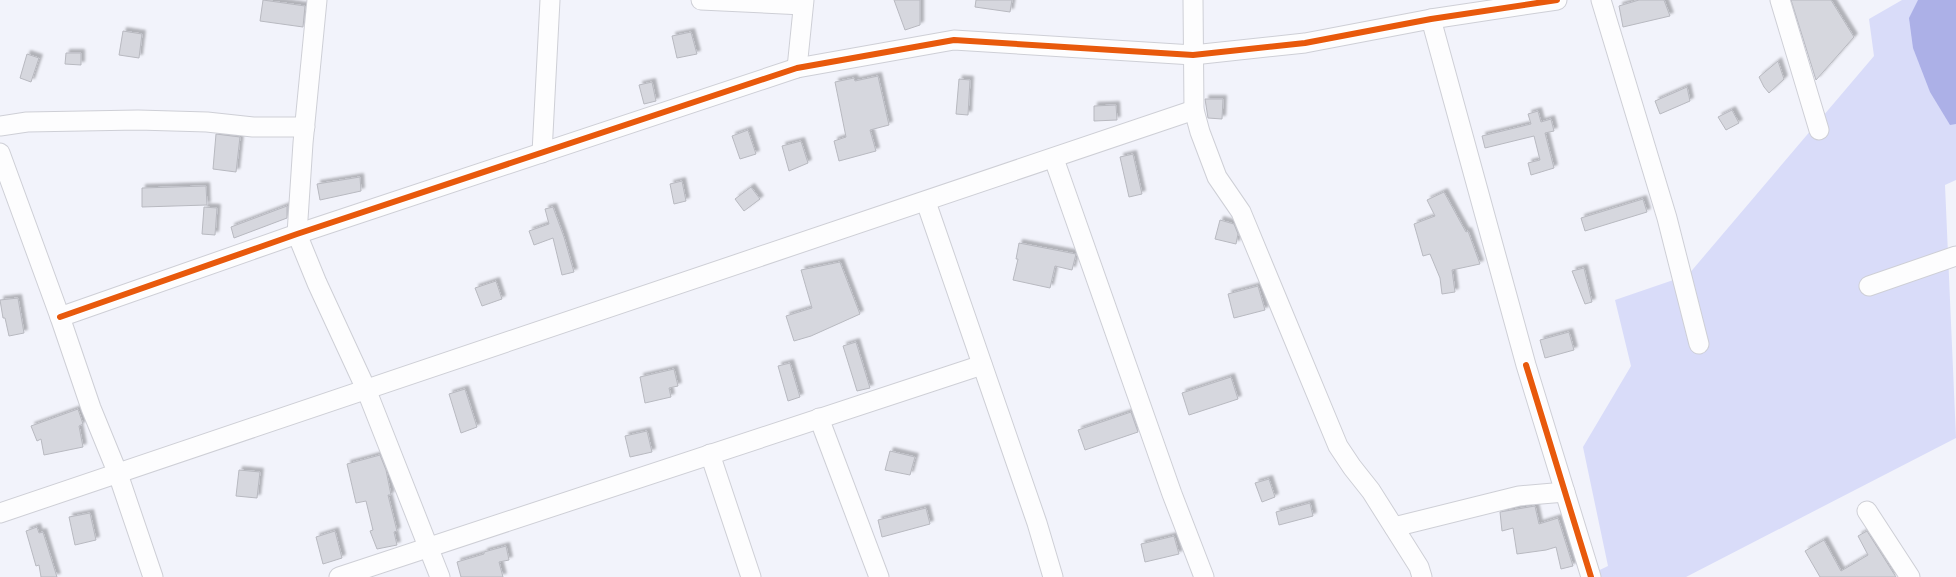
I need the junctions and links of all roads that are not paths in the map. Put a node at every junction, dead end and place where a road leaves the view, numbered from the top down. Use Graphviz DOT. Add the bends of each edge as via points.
graph roads {
  1 [pos="317,0"];
  2 [pos="550,0"];
  3 [pos="701,0"];
  4 [pos="1193,0"];
  5 [pos="1557,0"];
  6 [pos="1601,0"];
  7 [pos="1780,0"];
  8 [pos="804,3"];
  9 [pos="1432,19"];
  10 [pos="1193,55"];
  11 [pos="797,68"];
  12 [pos="1194,110"];
  13 [pos="0,126"];
  14 [pos="305,127"];
  15 [pos="1819,130"];
  16 [pos="0,153"];
  17 [pos="542,153"];
  18 [pos="1054,159"];
  19 [pos="926,202"];
  20 [pos="297,234"];
  21 [pos="1956,256"];
  22 [pos="1869,286"];
  23 [pos="60,317"];
  24 [pos="1699,344"];
  25 [pos="982,365"];
  26 [pos="366,389"];
  27 [pos="819,418"];
  28 [pos="710,454"];
  29 [pos="118,474"];
  30 [pos="1566,492"];
  31 [pos="1867,511"];
  32 [pos="0,513"];
  33 [pos="1394,527"];
  34 [pos="428,547"];
  35 [pos="153,577"];
  36 [pos="339,577"];
  37 [pos="440,577"];
  38 [pos="751,577"];
  39 [pos="879,577"];
  40 [pos="1053,577"];
  41 [pos="1204,577"];
  42 [pos="1422,577"];
  43 [pos="1591,577"];
  44 [pos="1910,577"];
  1 -- 14 [label="street"];
  2 -- 17 [label="street"];
  3 -- 8 [label="street"];
  4 -- 10 [label="street"];
  5 -- 9 [label="street"];
  6 -- 24 [label="street" via="1667,218"];
  7 -- 15 [label="street"];
  8 -- 11 [label="street"];
  9 -- 10 [label="street" via="1305,43"];
  9 -- 30 [label="street" via="1526,365"];
  10 -- 11 [label="street" via="954,40"];
  10 -- 12 [label="street"];
  11 -- 17 [label="street"];
  12 -- 18 [label="street"];
  12 -- 33 [label="street" via="1217,177 1241,212 1338,446"];
  13 -- 14 [label="street" via="27,122 138,120 207,122 253,127"];
  14 -- 20 [label="street"];
  16 -- 23 [label="street"];
  17 -- 20 [label="street"];
  18 -- 19 [label="street"];
  18 -- 41 [label="street" via="1172,494"];
  19 -- 25 [label="street"];
  19 -- 26 [label="street"];
  20 -- 23 [label="street"];
  20 -- 26 [label="street"];
  21 -- 22 [label="street"];
  23 -- 29 [label="street" via="91,408"];
  25 -- 27 [label="street"];
  25 -- 40 [label="street" via="1037,522"];
  26 -- 29 [label="street"];
  26 -- 34 [label="street"];
  27 -- 28 [label="street"];
  27 -- 39 [label="street"];
  28 -- 34 [label="street"];
  28 -- 38 [label="street"];
  29 -- 32 [label="street"];
  29 -- 35 [label="street"];
  30 -- 33 [label="street" via="1521,496"];
  30 -- 43 [label="street"];
  31 -- 44 [label="street"];
  33 -- 42 [label="street" via="1419,567"];
  34 -- 36 [label="street"];
  34 -- 37 [label="street"];
}
